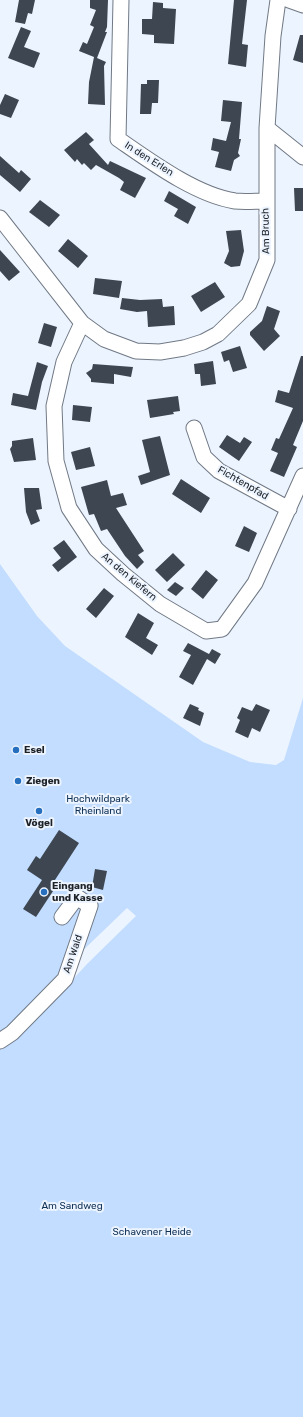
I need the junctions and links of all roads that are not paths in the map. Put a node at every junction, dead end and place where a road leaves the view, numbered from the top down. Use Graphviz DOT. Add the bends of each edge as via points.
graph roads {
  1 [pos="121,0"];
  2 [pos="278,0"];
  3 [pos="289,0"];
  4 [pos="303,5"];
  5 [pos="267,128"];
  6 [pos="303,157"];
  7 [pos="266,201"];
  8 [pos="1,220"];
  9 [pos="82,323"];
  10 [pos="194,428"];
  11 [pos="303,476"];
  12 [pos="289,509"];
  13 [pos="62,917"];
  14 [pos="0,1041"];
  1 -- 7 [label="street, In den Erlen" via="118,139 156,165 208,194 235,201"];
  2 -- 5 [label="street, Am Bruch"];
  3 -- 4 [label="street"];
  5 -- 6 [label="street"];
  5 -- 7 [label="street, Am Bruch"];
  7 -- 9 [label="street, Am Bruch" via="267,260 249,304 218,334 184,348 160,352 136,351 104,339"];
  8 -- 9 [label="street, Am Bruch"];
  9 -- 12 [label="street, An den Kiefern" via="64,362 54,406 56,461 70,508 96,549 123,574 160,604 206,631 222,629 255,583"];
  10 -- 12 [label="street, Fichtenpfad" via="204,457 219,471"];
  11 -- 12 [label="street, An den Kiefern"];
  13 -- 14 [label="street, Am Wald" via="77,897 90,906 65,979 12,1033"];
}
